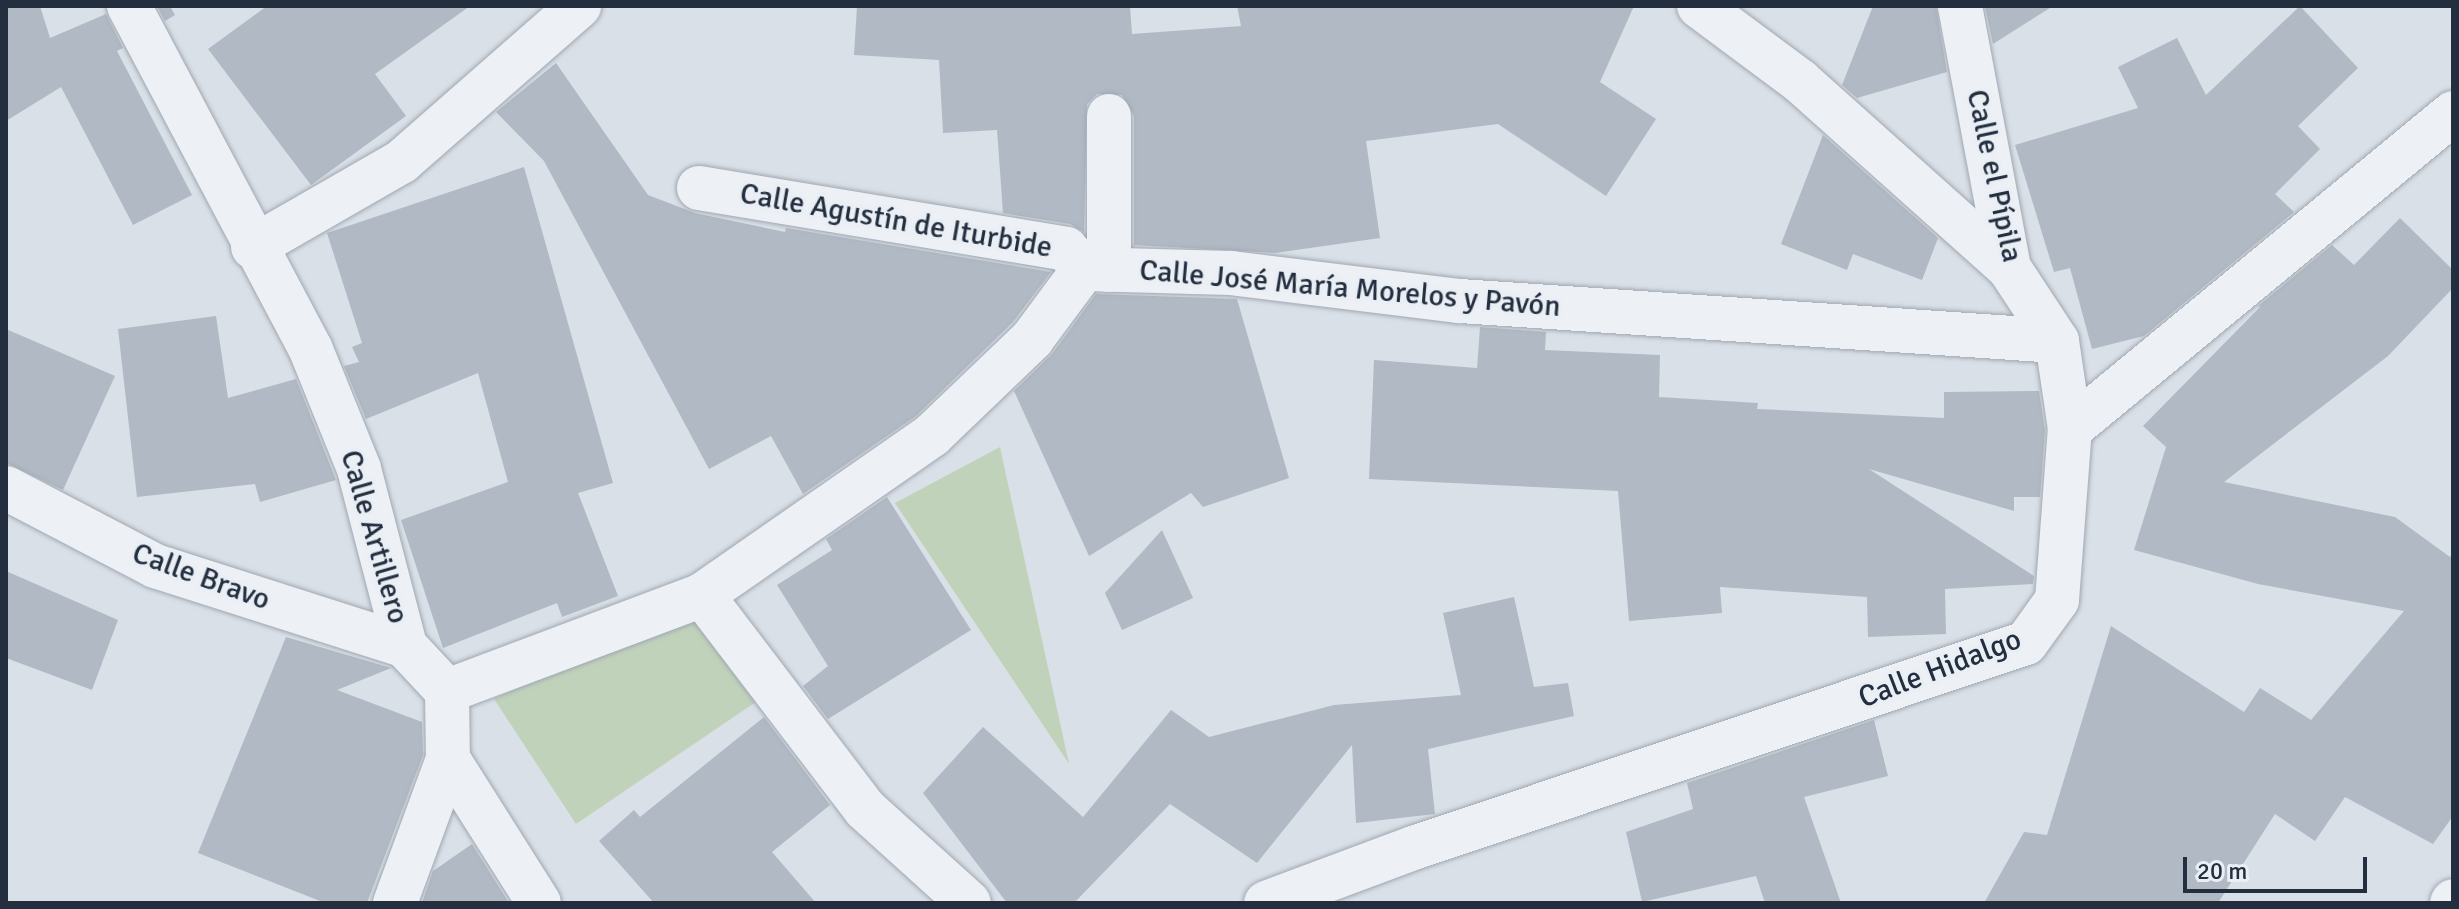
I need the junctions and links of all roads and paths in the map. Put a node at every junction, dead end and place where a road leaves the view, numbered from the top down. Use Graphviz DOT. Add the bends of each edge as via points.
graph roads {
  1 [pos="129,6"];
  2 [pos="579,6"];
  3 [pos="1699,6"];
  4 [pos="1960,6"];
  5 [pos="1109,116"];
  6 [pos="2452,116"];
  7 [pos="699,188"];
  8 [pos="253,247"];
  9 [pos="2009,268"];
  10 [pos="1096,270"];
  11 [pos="2057,341"];
  12 [pos="2070,429"];
  13 [pos="6,488"];
  14 [pos="702,595"];
  15 [pos="405,646"];
  16 [pos="447,691"];
  17 [pos="448,759"];
  18 [pos="395,903"];
  19 [pos="539,903"];
  20 [pos="969,903"];
  21 [pos="1266,903"];
  1 -- 8 [label="street, Calle Artillero"];
  2 -- 8 [label="street" via="401,162"];
  3 -- 9 [label="street" via="1800,81"];
  4 -- 9 [label="street, Calle el Pípila"];
  5 -- 10 [label="street"];
  6 -- 12 [label="street"];
  7 -- 10 [label="street, Calle Agustín de Iturbide" via="1066,249"];
  8 -- 15 [label="street, Calle Artillero" via="311,350 359,469"];
  9 -- 11 [label="street, Calle el Pípila"];
  10 -- 11 [label="street, Calle José María Morelos y Pavón" via="1231,273 1460,301"];
  10 -- 14 [label="street" via="932,435"];
  11 -- 12 [label="street, Calle el Pípila"];
  12 -- 21 [label="street, Calle Hidalgo" via="2057,600 2026,643 1413,848"];
  13 -- 15 [label="street, Calle Bravo" via="155,566"];
  14 -- 16 [label="street"];
  14 -- 20 [label="street" via="865,809"];
  15 -- 16 [label="street, Calle Artillero"];
  16 -- 17 [label="street"];
  17 -- 18 [label="street"];
  17 -- 19 [label="street"];
}
